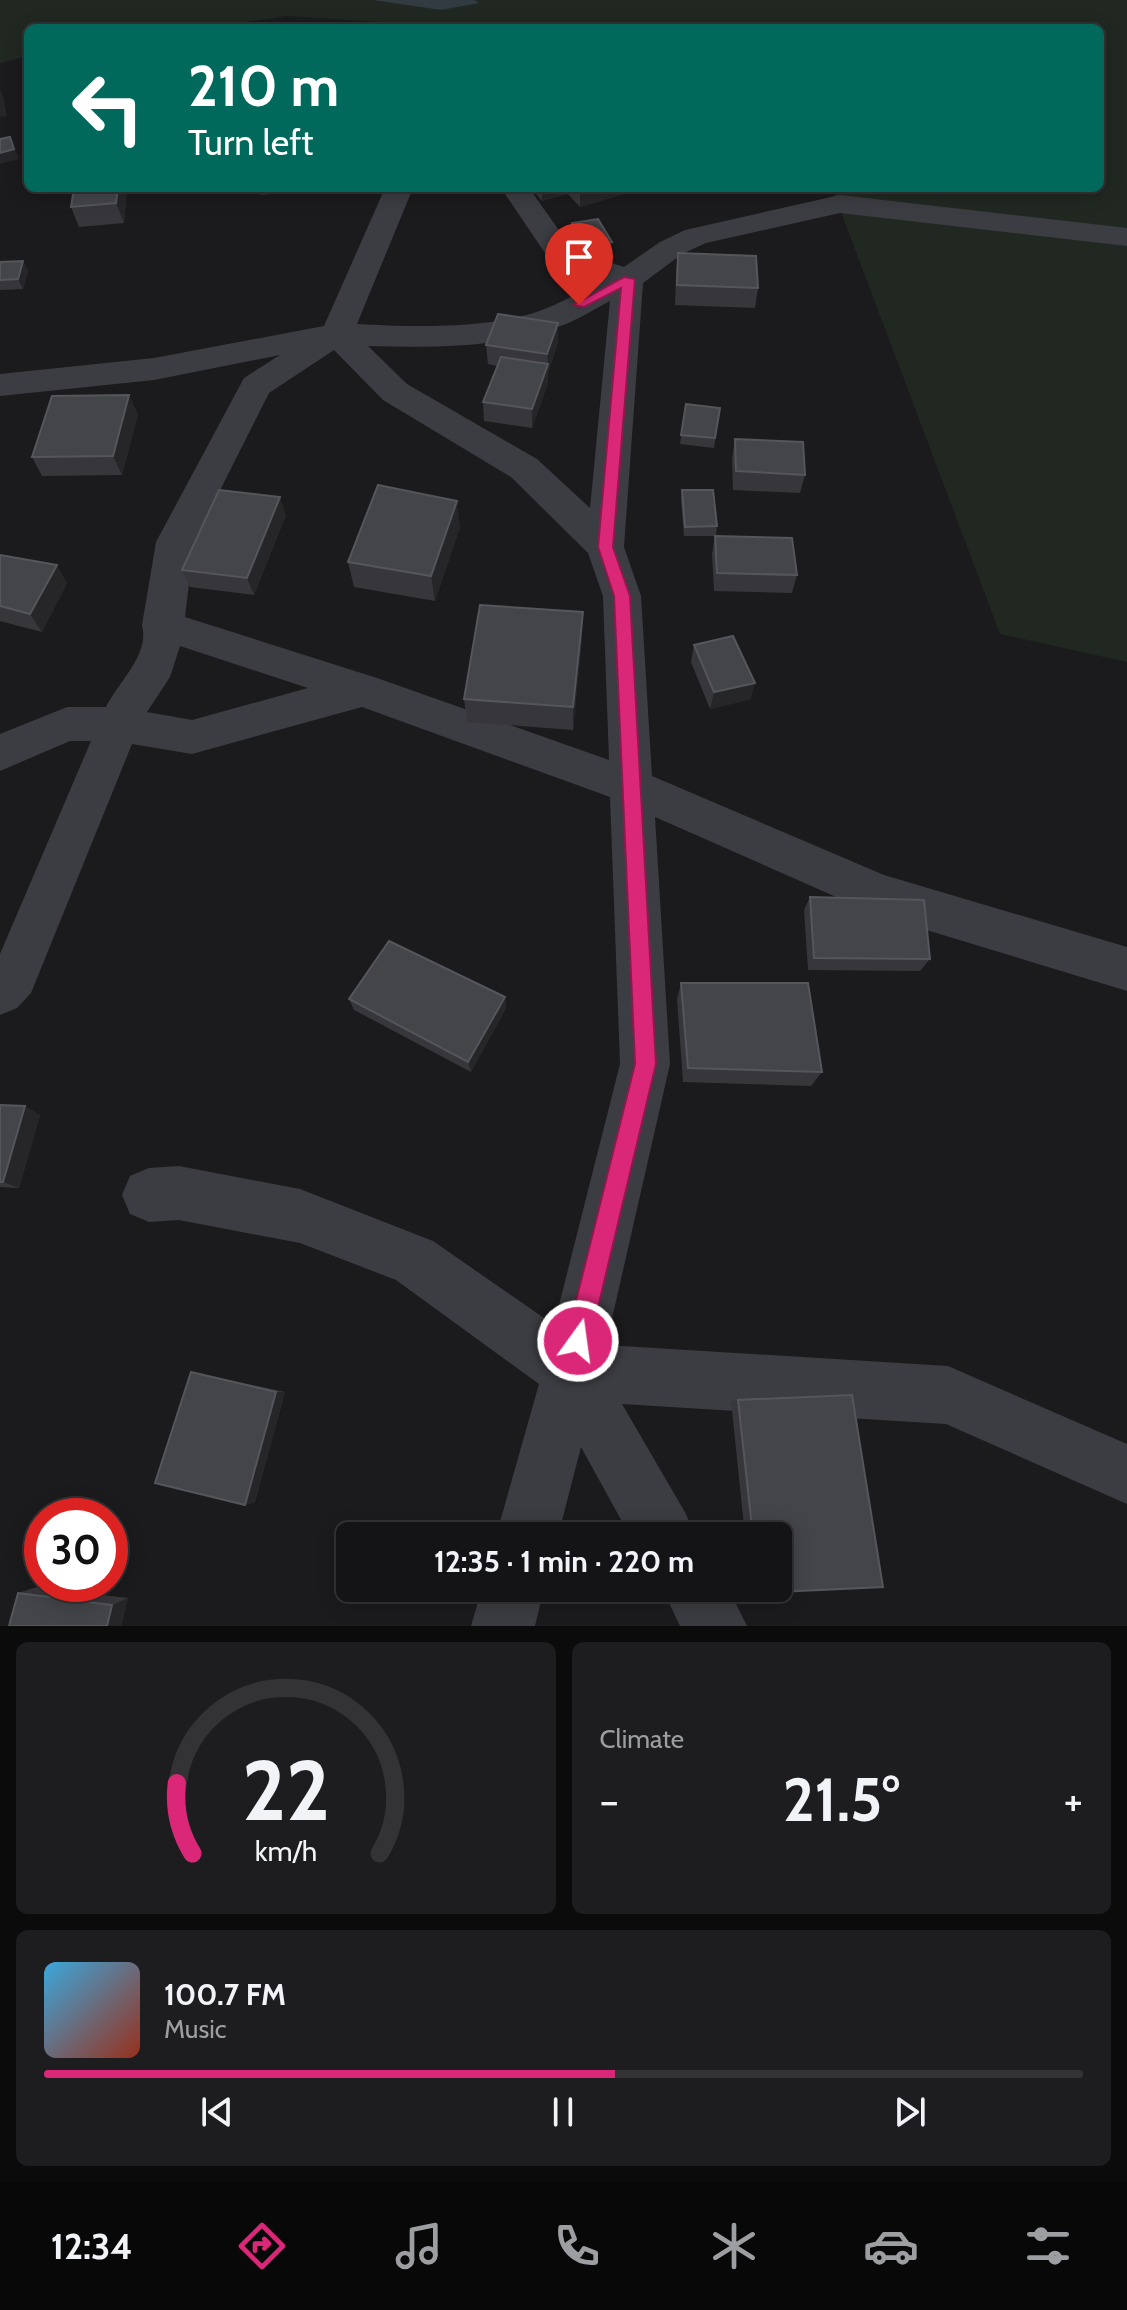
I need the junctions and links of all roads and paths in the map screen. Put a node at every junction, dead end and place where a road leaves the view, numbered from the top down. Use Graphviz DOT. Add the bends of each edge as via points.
graph roads {
  1 [pos="397,192"];
  2 [pos="518,192"];
  3 [pos="793,192"];
  4 [pos="840,204"];
  5 [pos="1127,237"];
  6 [pos="628,279"];
  7 [pos="337,334"];
  8 [pos="0,385"];
  9 [pos="605,547"];
  10 [pos="162,625"];
  11 [pos="363,690"];
  12 [pos="119,724"];
  13 [pos="0,753"];
  14 [pos="633,787"];
  15 [pos="1127,969"];
  16 [pos="0,992"];
  17 [pos="149,1195"];
  18 [pos="571,1372"];
  19 [pos="1127,1474"];
  20 [pos="531,1522"];
  21 [pos="656,1522"];
  22 [pos="509,1602"];
  23 [pos="701,1602"];
  24 [pos="503,1626"];
  25 [pos="715,1626"];
  1 -- 7 [label="street"];
  2 -- 6 [label="street" via="562,256"];
  3 -- 4 [label="street"];
  4 -- 5 [label="street"];
  4 -- 6 [label="street" via="696,236"];
  6 -- 7 [label="street" via="555,317 512,327 436,338"];
  6 -- 9 [label="street"];
  7 -- 8 [label="street" via="154,369"];
  7 -- 9 [label="street" via="395,392 524,468"];
  7 -- 10 [label="street" via="256,386 175,542"];
  9 -- 14 [label="street" via="622,596"];
  10 -- 11 [label="street"];
  10 -- 12 [label="street" via="150,677"];
  11 -- 12 [label="street" via="192,737"];
  11 -- 14 [label="street"];
  12 -- 13 [label="street" via="67,724"];
  12 -- 16 [label="street" via="14,977"];
  14 -- 15 [label="street" via="877,894"];
  14 -- 18 [label="street" via="645,1064"];
  17 -- 18 [label="street" via="179,1193 300,1216 414,1260"];
  18 -- 19 [label="street" via="948,1395"];
  18 -- 20 [label="street"];
  18 -- 21 [label="street"];
  22 -- 24 [label="street"];
  23 -- 25 [label="street"];
}
